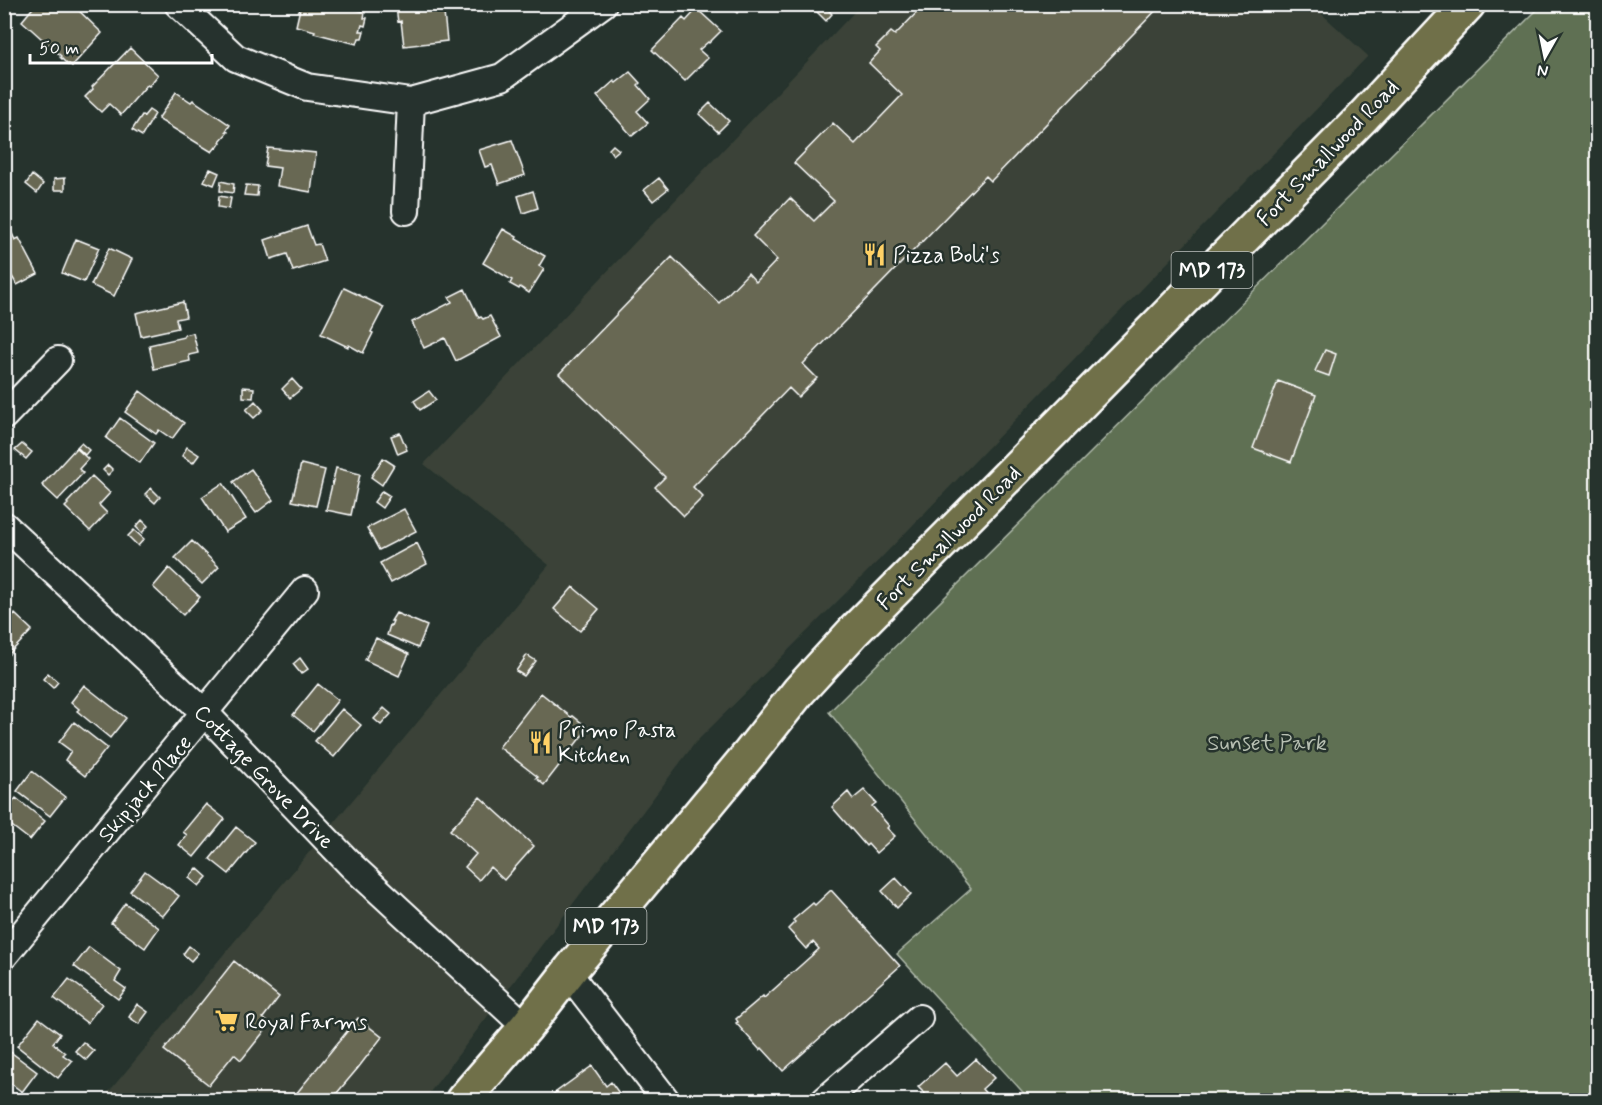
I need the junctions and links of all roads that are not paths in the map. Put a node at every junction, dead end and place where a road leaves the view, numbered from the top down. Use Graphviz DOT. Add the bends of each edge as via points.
graph roads {
  1 [pos="178,4"];
  2 [pos="603,4"];
  3 [pos="1468,4"];
  4 [pos="411,102"];
  5 [pos="406,212"];
  6 [pos="58,360"];
  7 [pos="4,416"];
  8 [pos="4,525"];
  9 [pos="305,590"];
  10 [pos="206,713"];
  11 [pos="4,957"];
  12 [pos="568,973"];
  13 [pos="919,1018"];
  14 [pos="526,1027"];
  15 [pos="463,1101"];
  16 [pos="666,1101"];
  17 [pos="825,1101"];
  1 -- 4 [label="street" via="236,58 306,87"];
  2 -- 4 [label="street" via="502,77"];
  3 -- 12 [label="main road, Fort Smallwood Road / MD 173" via="1319,161 854,630 799,691"];
  4 -- 5 [label="street"];
  6 -- 7 [label="street"];
  8 -- 10 [label="street, Cottage Grove Drive"];
  9 -- 10 [label="street, Skipjack Place"];
  10 -- 11 [label="street, Skipjack Place"];
  10 -- 14 [label="street, Cottage Grove Drive" via="352,866"];
  12 -- 14 [label="main road, Fort Smallwood Road / MD 173"];
  12 -- 16 [label="street"];
  13 -- 17 [label="street"];
  14 -- 15 [label="main road, Fort Smallwood Road / MD 173"];
}
